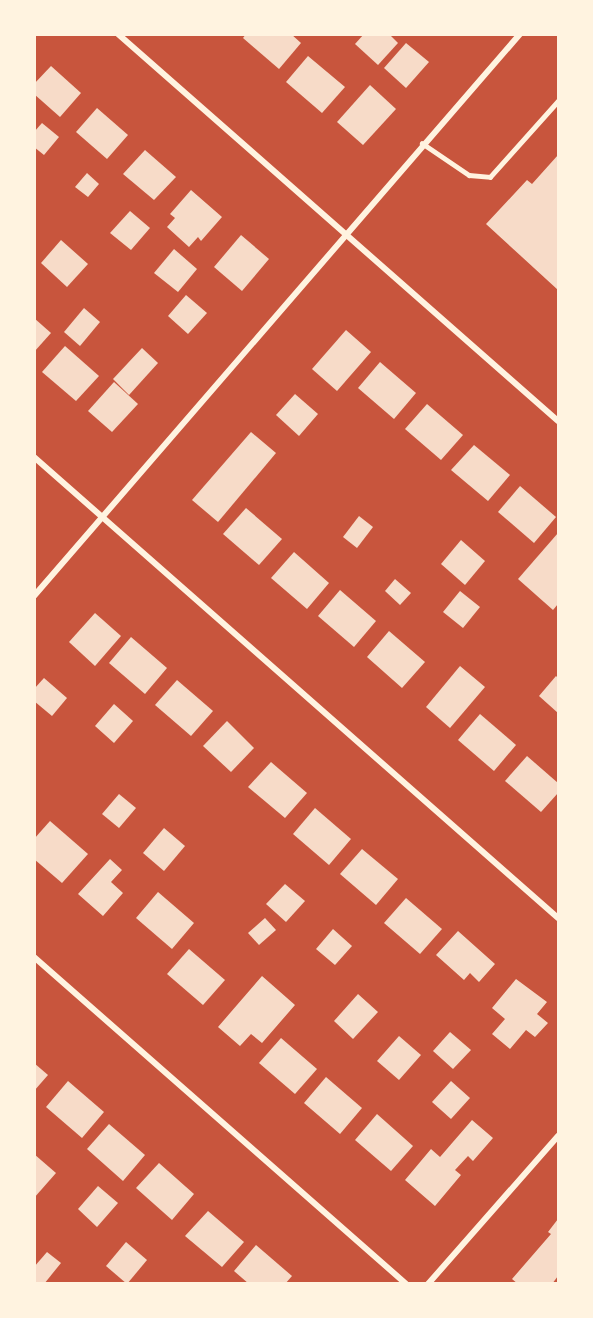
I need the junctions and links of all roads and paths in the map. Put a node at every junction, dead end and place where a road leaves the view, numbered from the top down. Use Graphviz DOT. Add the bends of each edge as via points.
graph roads {
  1 [pos="118,34"];
  2 [pos="520,34"];
  3 [pos="558,101"];
  4 [pos="422,143"];
  5 [pos="347,234"];
  6 [pos="558,421"];
  7 [pos="34,457"];
  8 [pos="104,518"];
  9 [pos="34,596"];
  10 [pos="558,918"];
  11 [pos="34,957"];
  12 [pos="558,1136"];
  13 [pos="406,1284"];
  14 [pos="428,1284"];
  1 -- 5 [label="street"];
  2 -- 4 [label="street"];
  3 -- 4 [label="lane" via="490,177 469,174"];
  4 -- 5 [label="street"];
  5 -- 6 [label="street"];
  5 -- 8 [label="street"];
  7 -- 8 [label="street"];
  8 -- 9 [label="street"];
  8 -- 10 [label="street"];
  11 -- 13 [label="street"];
  12 -- 14 [label="street"];
}
